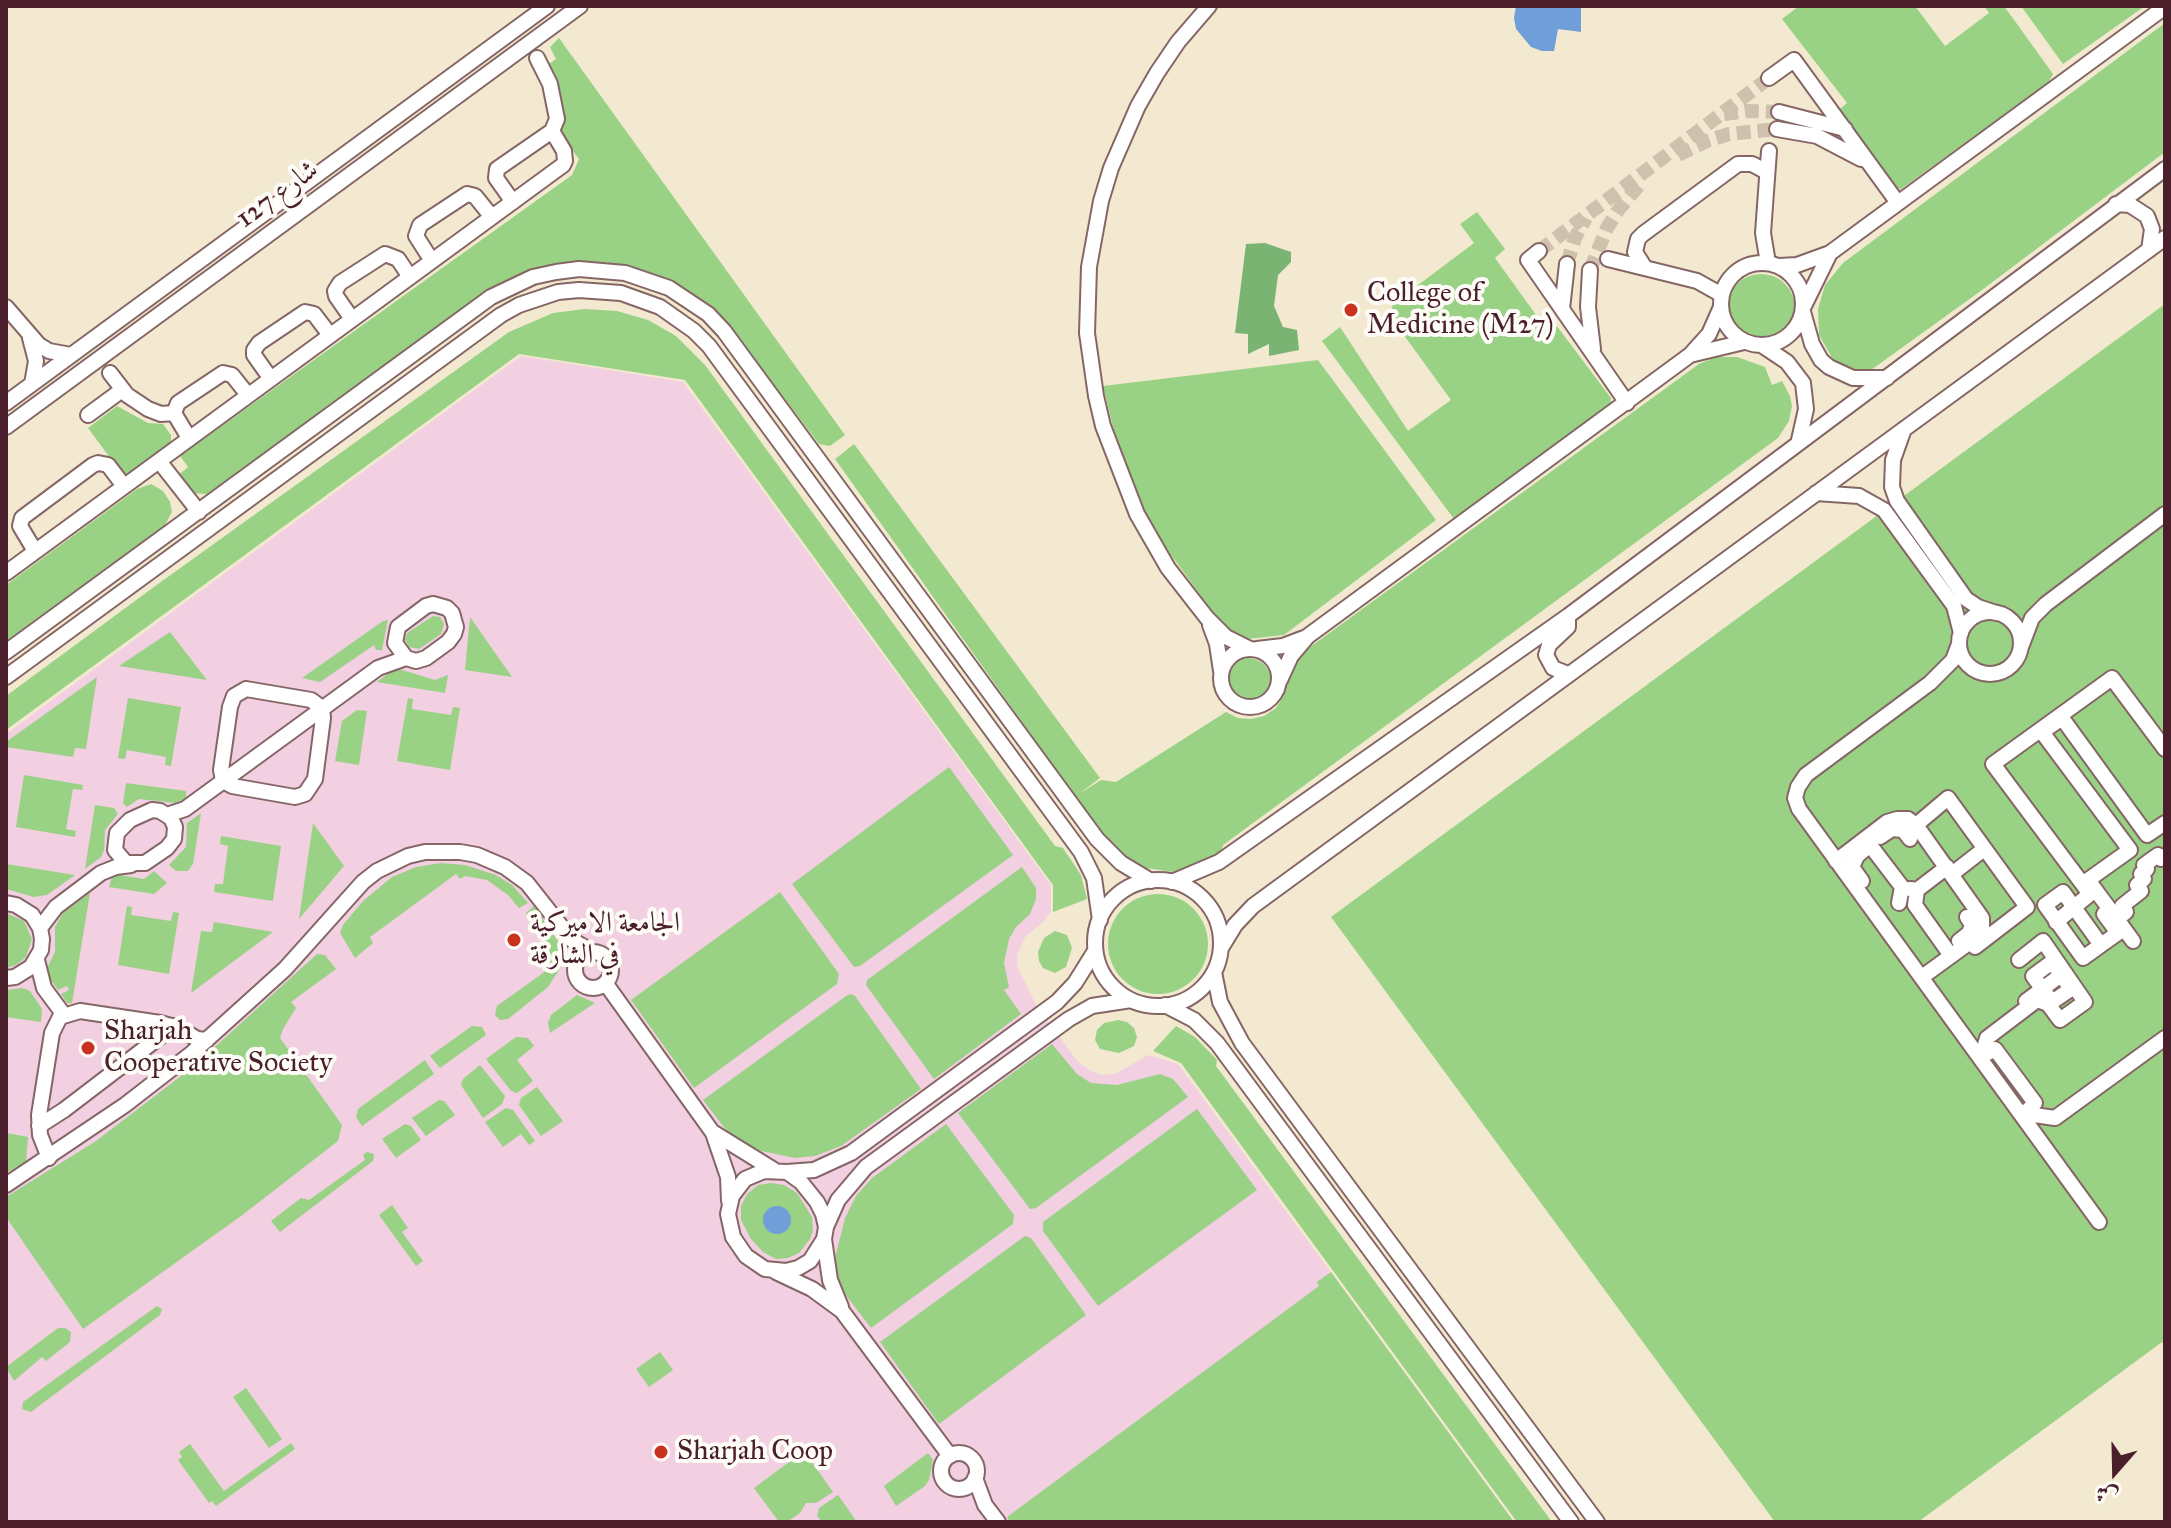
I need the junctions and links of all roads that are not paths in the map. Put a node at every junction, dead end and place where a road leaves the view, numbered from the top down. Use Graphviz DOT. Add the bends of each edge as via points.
graph roads {
  1 [pos="547,6"];
  2 [pos="580,6"];
  3 [pos="1209,6"];
  4 [pos="2165,7"];
  5 [pos="537,58"];
  6 [pos="1769,78"];
  7 [pos="1779,112"];
  8 [pos="1777,129"];
  9 [pos="1845,129"];
  10 [pos="552,131"];
  11 [pos="1769,151"];
  12 [pos="1871,166"];
  13 [pos="2165,169"];
  14 [pos="1767,172"];
  15 [pos="513,202"];
  16 [pos="1898,203"];
  17 [pos="2116,204"];
  18 [pos="492,217"];
  19 [pos="2165,238"];
  20 [pos="2149,250"];
  21 [pos="1539,251"];
  22 [pos="1830,253"];
  23 [pos="1608,259"];
  24 [pos="432,261"];
  25 [pos="1567,264"];
  26 [pos="1774,265"];
  27 [pos="1645,268"];
  28 [pos="1590,270"];
  29 [pos="410,277"];
  30 [pos="1721,301"];
  31 [pos="6,307"];
  32 [pos="1804,308"];
  33 [pos="1562,309"];
  34 [pos="352,319"];
  35 [pos="330,335"];
  36 [pos="30,338"];
  37 [pos="1744,342"];
  38 [pos="1763,346"];
  39 [pos="71,355"];
  40 [pos="1690,355"];
  41 [pos="1598,361"];
  42 [pos="110,373"];
  43 [pos="1887,378"];
  44 [pos="271,379"];
  45 [pos="32,384"];
  46 [pos="122,390"];
  47 [pos="248,395"];
  48 [pos="6,403"];
  49 [pos="1627,403"];
  50 [pos="174,413"];
  51 [pos="333,413"];
  52 [pos="88,415"];
  53 [pos="6,427"];
  54 [pos="1905,427"];
  55 [pos="345,430"];
  56 [pos="189,438"];
  57 [pos="1799,440"];
  58 [pos="159,461"];
  59 [pos="124,486"];
  60 [pos="1816,493"];
  61 [pos="199,512"];
  62 [pos="2165,514"];
  63 [pos="35,551"];
  64 [pos="9,565"];
  65 [pos="2046,604"];
  66 [pos="63,610"];
  67 [pos="1999,614"];
  68 [pos="1568,616"];
  69 [pos="1207,618"];
  70 [pos="74,628"];
  71 [pos="1308,636"];
  72 [pos="1960,639"];
  73 [pos="395,643"];
  74 [pos="2021,647"];
  75 [pos="1253,649"];
  76 [pos="6,652"];
  77 [pos="406,658"];
  78 [pos="378,668"];
  79 [pos="1221,672"];
  80 [pos="1983,673"];
  81 [pos="1568,674"];
  82 [pos="6,677"];
  83 [pos="1280,680"];
  84 [pos="1930,683"];
  85 [pos="322,708"];
  86 [pos="2165,749"];
  87 [pos="223,781"];
  88 [pos="2165,815"];
  89 [pos="171,821"];
  90 [pos="2165,823"];
  91 [pos="2144,831"];
  92 [pos="1913,832"];
  93 [pos="114,844"];
  94 [pos="1870,845"];
  95 [pos="2126,845"];
  96 [pos="1984,849"];
  97 [pos="2165,856"];
  98 [pos="1836,861"];
  99 [pos="131,865"];
  100 [pos="1950,870"];
  101 [pos="2079,880"];
  102 [pos="1151,881"];
  103 [pos="1172,882"];
  104 [pos="2063,892"];
  105 [pos="1911,894"];
  106 [pos="2090,894"];
  107 [pos="6,903"];
  108 [pos="2074,909"];
  109 [pos="26,910"];
  110 [pos="1886,913"];
  111 [pos="2110,916"];
  112 [pos="1967,917"];
  113 [pos="1100,920"];
  114 [pos="2056,922"];
  115 [pos="2086,925"];
  116 [pos="40,928"];
  117 [pos="2069,938"];
  118 [pos="572,940"];
  119 [pos="2133,941"];
  120 [pos="2101,945"];
  121 [pos="1221,948"];
  122 [pos="1947,950"];
  123 [pos="1095,951"];
  124 [pos="592,952"];
  125 [pos="37,960"];
  126 [pos="2019,960"];
  127 [pos="577,962"];
  128 [pos="1214,972"];
  129 [pos="1943,972"];
  130 [pos="2061,975"];
  131 [pos="10,977"];
  132 [pos="1922,977"];
  133 [pos="606,984"];
  134 [pos="1131,1000"];
  135 [pos="1057,1002"];
  136 [pos="1165,1005"];
  137 [pos="62,1016"];
  138 [pos="1069,1019"];
  139 [pos="167,1025"];
  140 [pos="2165,1038"];
  141 [pos="207,1040"];
  142 [pos="1970,1042"];
  143 [pos="2165,1047"];
  144 [pos="40,1109"];
  145 [pos="64,1110"];
  146 [pos="39,1126"];
  147 [pos="713,1133"];
  148 [pos="2039,1138"];
  149 [pos="49,1158"];
  150 [pos="781,1172"];
  151 [pos="6,1185"];
  152 [pos="729,1206"];
  153 [pos="2099,1222"];
  154 [pos="825,1233"];
  155 [pos="772,1270"];
  156 [pos="842,1311"];
  157 [pos="950,1456"];
  158 [pos="975,1478"];
  159 [pos="961,1489"];
  160 [pos="985,1505"];
  161 [pos="998,1522"];
  162 [pos="1571,1522"];
  163 [pos="1597,1522"];
  1 -- 39 [label="street, شارع 127"];
  2 -- 53 [label="street, شارع 127"];
  3 -- 69 [label="street" via="1157,73 1124,137 1101,201 1086,300 1090,365 1112,456 1152,542"];
  4 -- 16 [label="street"];
  5 -- 10 [label="street" via="554,95 557,119"];
  6 -- 9 [label="street" via="1794,60"];
  7 -- 9 [label="street"];
  8 -- 12 [label="street" via="1827,140"];
  9 -- 12 [label="street"];
  10 -- 15 [label="street" via="565,161"];
  10 -- 15 [label="street" via="497,169 496,178"];
  11 -- 14 [label="street"];
  12 -- 16 [label="street"];
  13 -- 17 [label="street"];
  14 -- 26 [label="street" via="1763,233"];
  14 -- 27 [label="street" via="1738,164 1643,234 1635,252"];
  15 -- 18 [label="street"];
  16 -- 22 [label="street"];
  17 -- 20 [label="street" via="2130,205 2147,216 2153,236"];
  17 -- 43 [label="street"];
  18 -- 24 [label="street"];
  18 -- 24 [label="street" via="467,194 420,225 416,236"];
  19 -- 20 [label="street"];
  20 -- 54 [label="street"];
  21 -- 33 [label="street" via="1528,260"];
  22 -- 26 [label="street" via="1797,265"];
  22 -- 32 [label="street"];
  23 -- 27 [label="street"];
  24 -- 29 [label="street"];
  25 -- 33 [label="street"];
  26 -- 30 [label="street" via="1739,270 1725,285"];
  26 -- 32 [label="street" via="1798,282"];
  27 -- 30 [label="street" via="1702,283"];
  28 -- 41 [label="street" via="1589,326"];
  29 -- 34 [label="street"];
  29 -- 34 [label="street" via="394,256 385,254 340,283 336,296"];
  30 -- 37 [label="street" via="1724,321"];
  30 -- 40 [label="street" via="1709,334"];
  31 -- 36 [label="street"];
  32 -- 38 [label="street" via="1793,332"];
  32 -- 43 [label="street" via="1812,344 1829,367 1853,378"];
  33 -- 41 [label="street"];
  34 -- 35 [label="street"];
  35 -- 44 [label="street"];
  35 -- 44 [label="street" via="314,314 305,312 259,343 254,355"];
  36 -- 39 [label="street" via="49,351"];
  36 -- 45 [label="street" via="36,361"];
  37 -- 38 [label="street"];
  37 -- 40 [label="street"];
  38 -- 57 [label="street" via="1787,362 1803,383 1806,409"];
  39 -- 45 [label="street, شارع 127"];
  40 -- 49 [label="street"];
  41 -- 49 [label="street"];
  42 -- 46 [label="street"];
  43 -- 57 [label="street"];
  44 -- 47 [label="street"];
  45 -- 48 [label="street, شارع 127"];
  46 -- 50 [label="street" via="155,413"];
  46 -- 52 [label="street"];
  47 -- 50 [label="street" via="232,375 223,373 178,403"];
  47 -- 56 [label="street"];
  49 -- 71 [label="street"];
  50 -- 56 [label="street"];
  51 -- 55 [label="street"];
  51 -- 61 [label="street"];
  51 -- 102 [label="street" via="491,297 533,277 602,270 669,288 724,331 1097,839 1121,863"];
  54 -- 60 [label="street"];
  54 -- 67 [label="street" via="1893,460 1897,501 1966,599"];
  55 -- 70 [label="street"];
  55 -- 113 [label="street" via="501,315 538,297 579,290 621,293 678,318 715,354 1081,852 1094,878"];
  56 -- 58 [label="street"];
  57 -- 68 [label="street"];
  58 -- 59 [label="street"];
  58 -- 61 [label="street"];
  59 -- 63 [label="street"];
  59 -- 63 [label="street" via="108,465 93,465 22,518 20,526"];
  60 -- 72 [label="street" via="1859,496 1884,510 1954,606"];
  60 -- 81 [label="street"];
  61 -- 66 [label="street"];
  62 -- 65 [label="street"];
  63 -- 64 [label="street"];
  65 -- 67 [label="street" via="2029,614"];
  65 -- 74 [label="street" via="2032,618"];
  66 -- 70 [label="street" via="64,622"];
  66 -- 76 [label="street"];
  67 -- 72 [label="street" via="1970,619"];
  67 -- 74 [label="street" via="2015,624"];
  68 -- 81 [label="street" via="1568,627 1546,655 1553,668"];
  68 -- 103 [label="street" via="1219,862"];
  69 -- 75 [label="street" via="1226,637"];
  69 -- 79 [label="street"];
  70 -- 82 [label="street"];
  71 -- 75 [label="street"];
  71 -- 83 [label="street"];
  72 -- 80 [label="street" via="1966,662"];
  72 -- 84 [label="street" via="1953,660"];
  73 -- 77 [label="street"];
  73 -- 77 [label="street" via="398,627 426,606 441,605 452,613 456,627 448,642 426,658"];
  73 -- 78 [label="street"];
  74 -- 80 [label="street" via="2003,671"];
  75 -- 79 [label="street" via="1237,652"];
  75 -- 83 [label="street" via="1274,661"];
  77 -- 78 [label="street"];
  78 -- 85 [label="street"];
  79 -- 83 [label="street" via="1223,691 1246,707 1265,704"];
  80 -- 84 [label="street" via="1960,670"];
  81 -- 121 [label="street" via="1253,906"];
  84 -- 98 [label="street" via="1816,765 1798,787 1799,809"];
  85 -- 87 [label="street"];
  85 -- 87 [label="street" via="315,779 305,794 295,797"];
  85 -- 87 [label="street" via="311,700 239,692 230,707"];
  86 -- 101 [label="street" via="2112,678 1993,764"];
  87 -- 89 [label="street"];
  88 -- 91 [label="street"];
  89 -- 93 [label="street" via="152,810 136,816 117,833"];
  89 -- 99 [label="street" via="174,839 167,848 145,863"];
  90 -- 91 [label="street" via="2147,835"];
  91 -- 95 [label="street"];
  91 -- 95 [label="street" via="2062,718 2042,732"];
  92 -- 94 [label="street" via="1892,829"];
  92 -- 96 [label="street" via="1948,798"];
  92 -- 98 [label="street" via="1908,819 1887,822"];
  92 -- 100 [label="street"];
  93 -- 99 [label="street"];
  93 -- 109 [label="street" via="98,869 56,899"];
  94 -- 105 [label="street"];
  94 -- 110 [label="street" via="1852,867"];
  95 -- 101 [label="street"];
  95 -- 111 [label="street" via="2130,850 2088,880"];
  96 -- 100 [label="street"];
  96 -- 129 [label="street" via="2027,907"];
  97 -- 111 [label="street" via="2144,865 2144,879 2137,885 2141,891 2122,906 2126,912"];
  98 -- 132 [label="street"];
  99 -- 116 [label="street" via="101,873 56,907"];
  100 -- 105 [label="street"];
  100 -- 132 [label="street" via="1978,909 1982,929"];
  101 -- 104 [label="street"];
  101 -- 106 [label="street"];
  102 -- 103 [label="street"];
  102 -- 113 [label="street" via="1123,891"];
  103 -- 121 [label="street" via="1190,889 1208,906"];
  104 -- 108 [label="street"];
  104 -- 114 [label="street" via="2045,905"];
  105 -- 110 [label="street"];
  105 -- 122 [label="street"];
  106 -- 108 [label="street"];
  106 -- 111 [label="street"];
  107 -- 109 [label="street"];
  108 -- 114 [label="street"];
  108 -- 115 [label="street"];
  109 -- 116 [label="street"];
  110 -- 122 [label="street" via="1925,967"];
  111 -- 115 [label="street"];
  111 -- 119 [label="street"];
  111 -- 120 [label="street" via="2118,933"];
  112 -- 122 [label="street" via="1969,933"];
  113 -- 123 [label="street"];
  114 -- 117 [label="street"];
  115 -- 117 [label="street"];
  115 -- 120 [label="street"];
  116 -- 125 [label="street"];
  117 -- 120 [label="street" via="2083,958"];
  118 -- 124 [label="street"];
  118 -- 127 [label="street"];
  118 -- 141 [label="street" via="527,883 493,861 451,851 408,856 363,882 285,969"];
  121 -- 128 [label="street"];
  123 -- 134 [label="street" via="1109,983"];
  123 -- 135 [label="street"];
  124 -- 127 [label="street"];
  124 -- 133 [label="street" via="610,962"];
  125 -- 131 [label="street"];
  125 -- 137 [label="street" via="44,988"];
  126 -- 140 [label="street" via="2043,941 2085,1002 2060,1020 2048,1004 2037,1000 1987,1038 1988,1053 1995,1049 2035,1103 2027,1111 2034,1115 2055,1118"];
  127 -- 133 [label="street" via="575,973 582,984"];
  128 -- 136 [label="street" via="1193,995"];
  128 -- 163 [label="street" via="1220,1002 1242,1043"];
  130 -- 142 [label="street"];
  131 -- 137 [label="street" via="35,987"];
  132 -- 142 [label="street"];
  133 -- 147 [label="street"];
  134 -- 136 [label="street"];
  134 -- 138 [label="street" via="1092,1006"];
  135 -- 138 [label="street"];
  135 -- 150 [label="street" via="851,1153 814,1170"];
  136 -- 162 [label="street" via="1194,1020 1217,1043"];
  137 -- 139 [label="street" via="88,1012"];
  137 -- 144 [label="street" via="52,1033"];
  138 -- 154 [label="street" via="866,1167 838,1200"];
  139 -- 141 [label="street"];
  139 -- 145 [label="street" via="153,1044"];
  141 -- 149 [label="street"];
  142 -- 148 [label="street"];
  143 -- 148 [label="street"];
  144 -- 145 [label="street"];
  144 -- 146 [label="street"];
  145 -- 146 [label="street"];
  146 -- 149 [label="street"];
  147 -- 150 [label="street"];
  147 -- 152 [label="street" via="728,1177"];
  148 -- 153 [label="street"];
  149 -- 151 [label="street"];
  150 -- 152 [label="street" via="745,1179"];
  150 -- 154 [label="street" via="810,1191 823,1214"];
  152 -- 155 [label="street" via="739,1247"];
  154 -- 155 [label="street" via="810,1261 798,1268"];
  154 -- 156 [label="street" via="830,1280"];
  155 -- 156 [label="street"];
  156 -- 157 [label="street"];
  157 -- 158 [label="street" via="971,1458"];
  157 -- 159 [label="street" via="941,1474 950,1486"];
  158 -- 159 [label="street"];
  158 -- 160 [label="street"];
  159 -- 160 [label="street"];
  160 -- 161 [label="street"];
}
